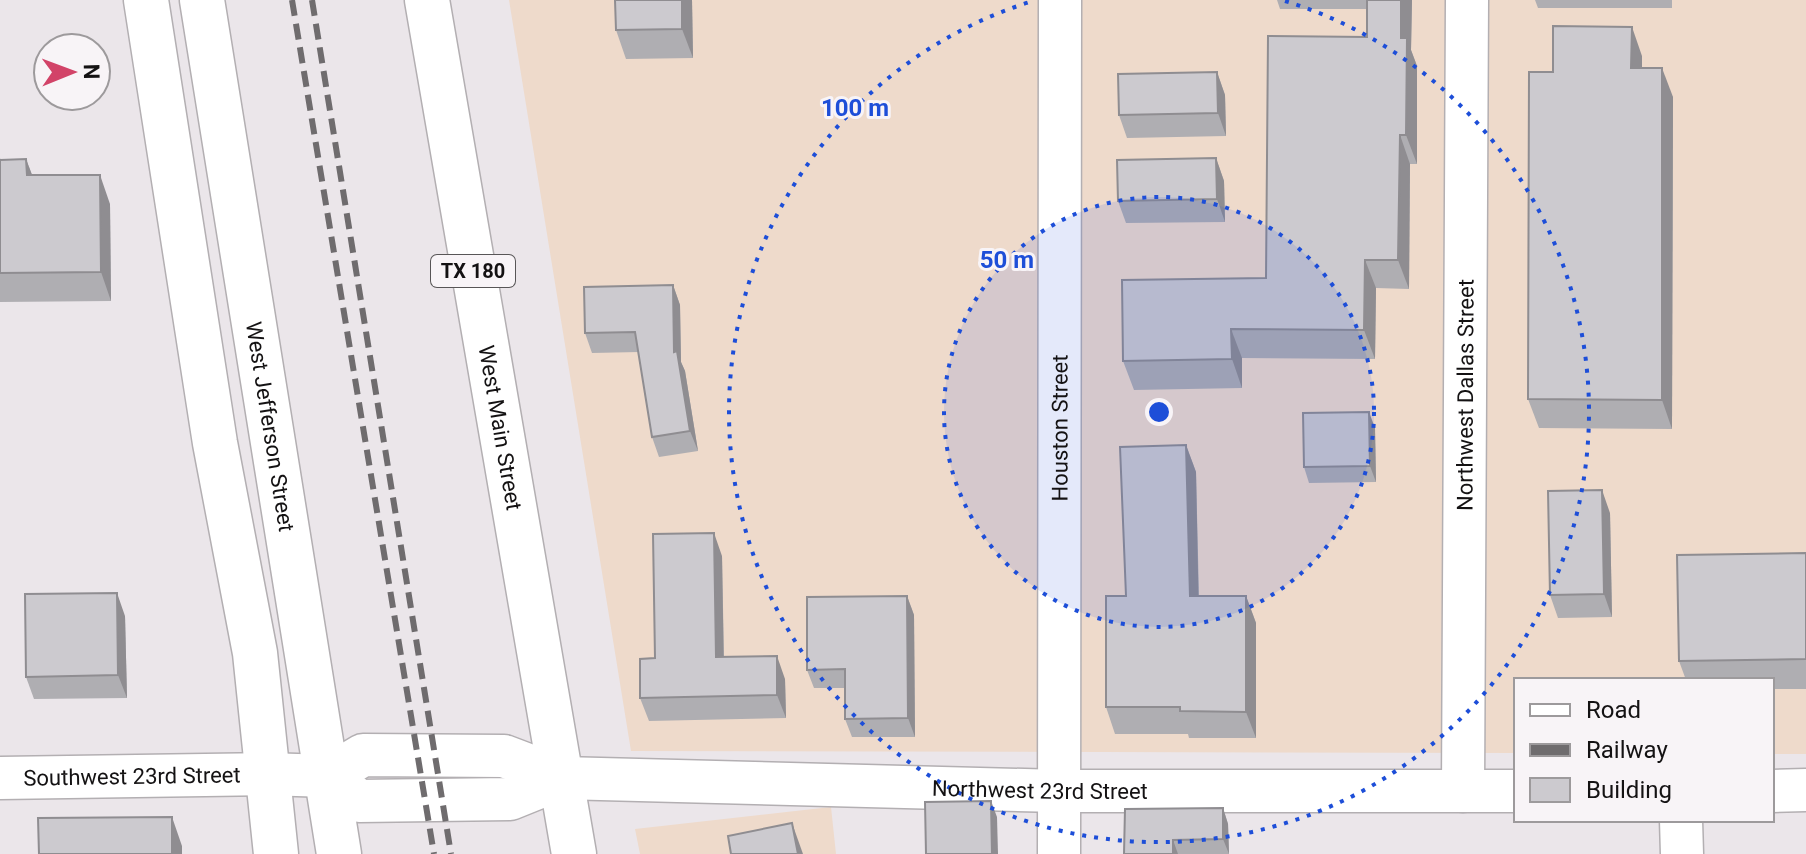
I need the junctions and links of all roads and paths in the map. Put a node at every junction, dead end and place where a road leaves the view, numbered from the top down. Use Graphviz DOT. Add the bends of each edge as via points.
graph roads {
  1 [pos="146,0"];
  2 [pos="202,0"];
  3 [pos="427,0"];
  4 [pos="1060,0"];
  5 [pos="1467,0"];
  6 [pos="256,335"];
  7 [pos="200,348"];
  8 [pos="266,774"];
  9 [pos="328,776"];
  10 [pos="0,778"];
  11 [pos="562,778"];
  12 [pos="1806,790"];
  13 [pos="1059,791"];
  14 [pos="1463,791"];
  15 [pos="1514,791"];
  16 [pos="1774,791"];
  17 [pos="1681,822"];
  18 [pos="276,854"];
  19 [pos="339,854"];
  20 [pos="574,854"];
  21 [pos="1059,854"];
  22 [pos="1682,854"];
  1 -- 7 [label="main road"];
  2 -- 6 [label="main road, West Jefferson Street"];
  3 -- 11 [label="main road, West Main Street / TX 180"];
  4 -- 13 [label="street, Houston Street"];
  5 -- 14 [label="street, Northwest Dallas Street"];
  6 -- 7 [label="main road"];
  6 -- 9 [label="main road, West Jefferson Street"];
  7 -- 8 [label="main road" via="255,653"];
  8 -- 9 [label="street"];
  8 -- 10 [label="street, Southwest 23rd Street"];
  8 -- 18 [label="main road"];
  9 -- 11 [label="street, Northwest 23rd Street" via="363,755 504,756"];
  9 -- 19 [label="main road, West Jefferson Street"];
  11 -- 13 [label="street, Northwest 23rd Street"];
  11 -- 20 [label="main road, West Main Street / TX 180"];
  12 -- 16 [label="street"];
  13 -- 14 [label="street, Northwest 23rd Street"];
  13 -- 21 [label="street, Houston Street"];
  14 -- 15 [label="street, Northwest 23rd Street"];
  17 -- 22 [label="street"];
}
